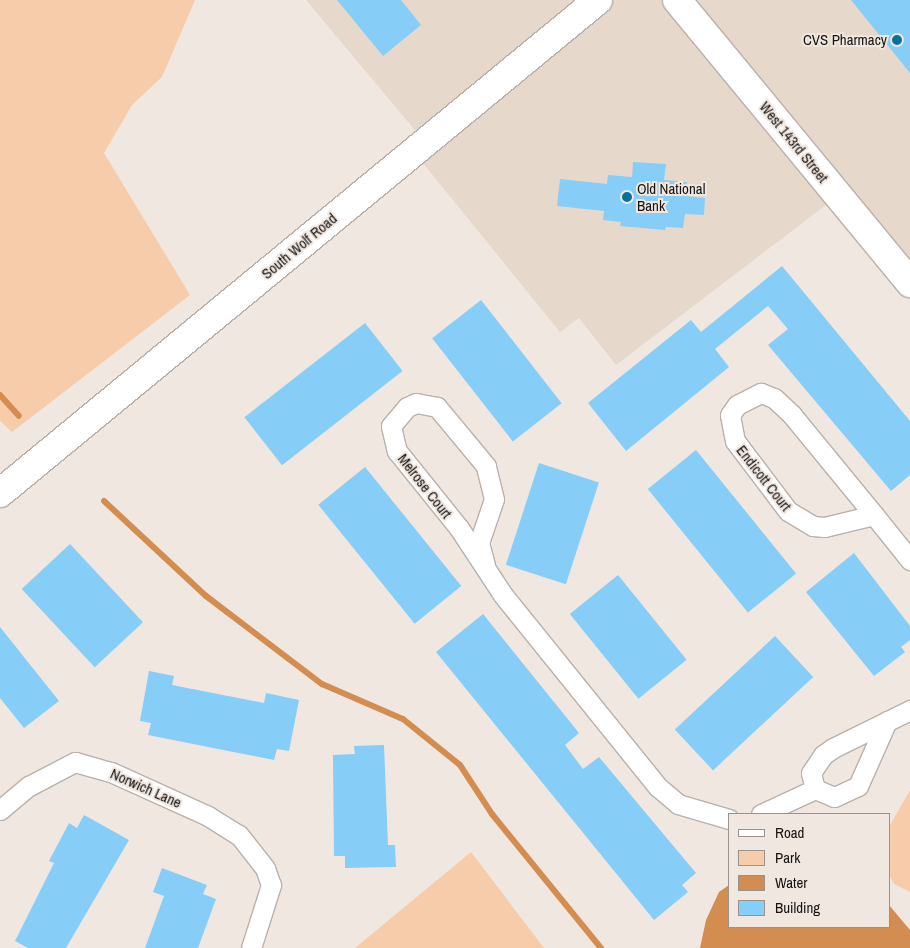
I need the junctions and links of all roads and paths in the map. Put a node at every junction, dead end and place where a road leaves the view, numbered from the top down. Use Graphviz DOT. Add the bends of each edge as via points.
graph roads {
  1 [pos="598,0"];
  2 [pos="677,0"];
  3 [pos="910,283"];
  4 [pos="0,493"];
  5 [pos="874,515"];
  6 [pos="910,560"];
  7 [pos="485,564"];
  8 [pos="910,710"];
  9 [pos="887,722"];
  10 [pos="815,789"];
  11 [pos="0,810"];
  12 [pos="763,813"];
  13 [pos="728,819"];
  14 [pos="251,948"];
  1 -- 4 [label="main road, South Wolf Road"];
  2 -- 3 [label="main road, West 143rd Street"];
  5 -- 5 [label="street, Endicott Court" via="774,398 761,392 736,405 730,415 735,441 788,511 813,526 824,527"];
  5 -- 6 [label="street, Endicott Court"];
  7 -- 7 [label="street, Melrose Court" via="479,543 494,499 486,466 437,406 416,403 407,407 391,426 397,451"];
  7 -- 13 [label="street, Melrose Court" via="503,595 658,787 678,804"];
  8 -- 9 [label="street"];
  9 -- 10 [label="street" via="823,755 811,773"];
  9 -- 10 [label="street" via="858,786 834,797"];
  10 -- 12 [label="street"];
  11 -- 14 [label="street, Norwich Lane" via="29,786 75,762 111,772 239,835 255,851 271,885"];
}
